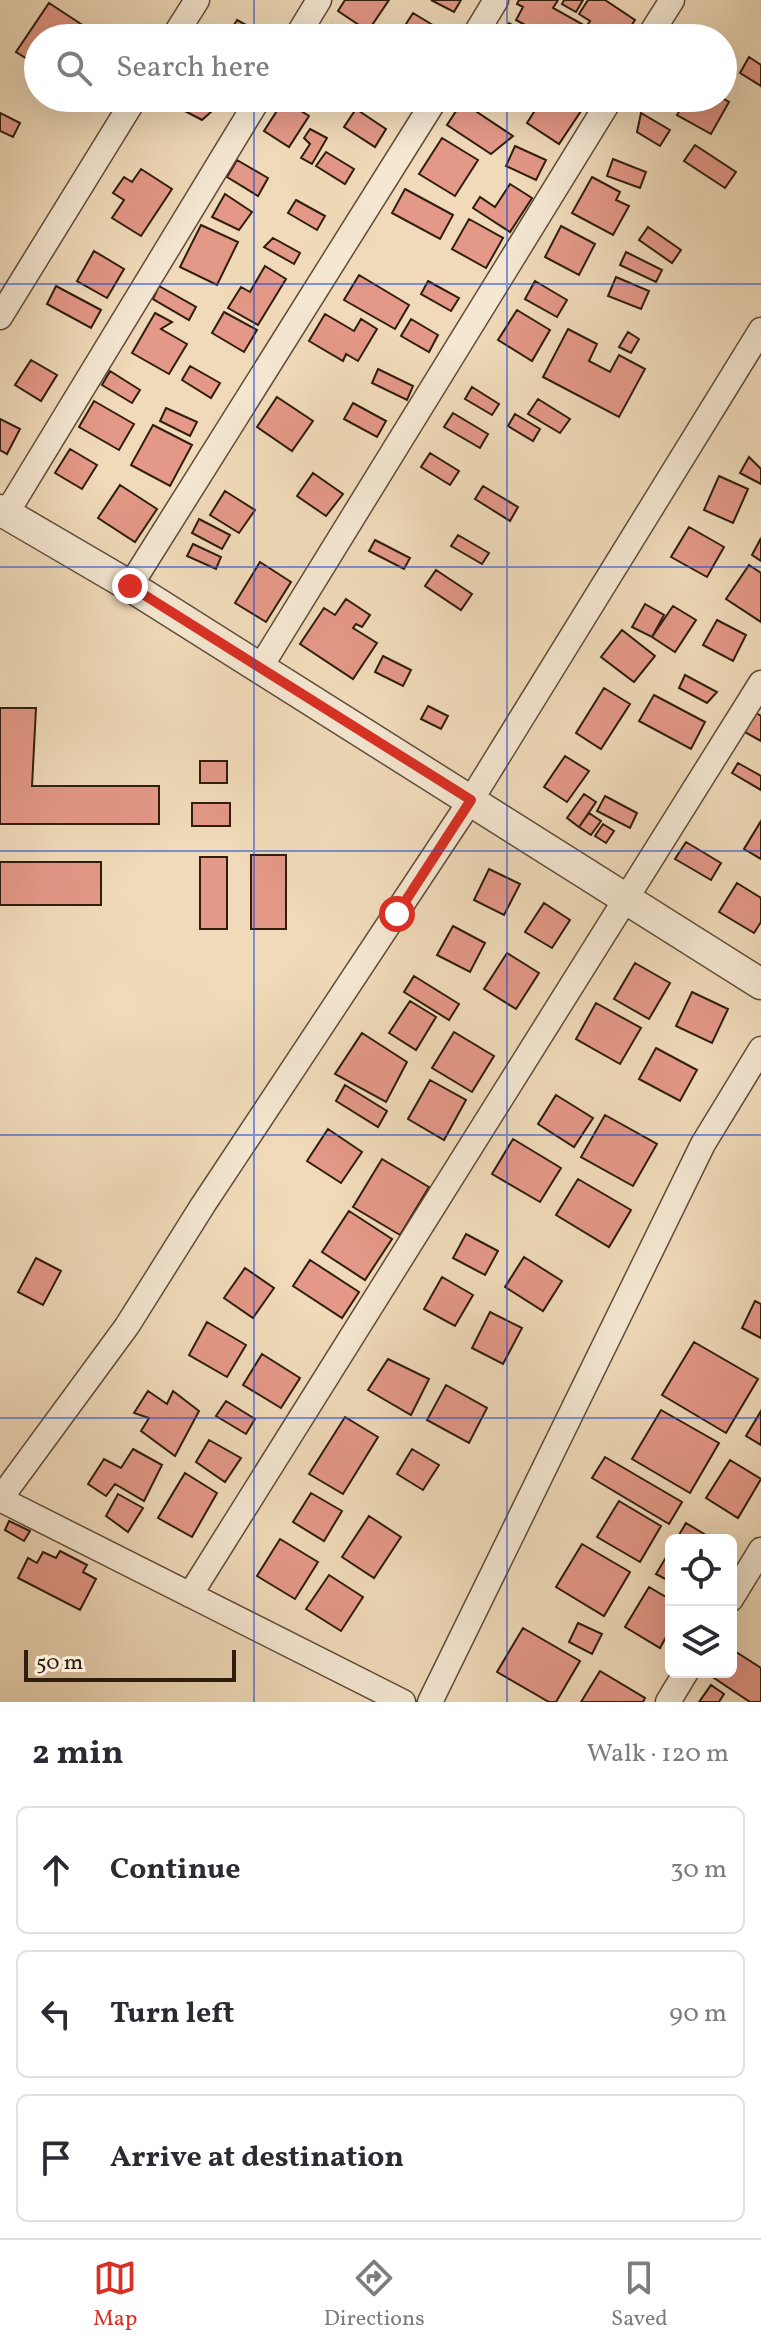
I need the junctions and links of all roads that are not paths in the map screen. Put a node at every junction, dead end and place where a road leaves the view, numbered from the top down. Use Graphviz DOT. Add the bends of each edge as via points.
graph roads {
  1 [pos="197,0"];
  2 [pos="319,0"];
  3 [pos="496,0"];
  4 [pos="672,0"];
  5 [pos="182,24"];
  6 [pos="304,24"];
  7 [pos="481,24"];
  8 [pos="657,24"];
  9 [pos="126,112"];
  10 [pos="250,112"];
  11 [pos="427,112"];
  12 [pos="602,112"];
  13 [pos="0,317"];
  14 [pos="761,330"];
  15 [pos="3,512"];
  16 [pos="130,586"];
  17 [pos="260,668"];
  18 [pos="761,683"];
  19 [pos="471,800"];
  20 [pos="626,901"];
  21 [pos="759,978"];
  22 [pos="761,1049"];
  23 [pos="0,1500"];
  24 [pos="761,1550"];
  25 [pos="737,1589"];
  26 [pos="190,1595"];
  27 [pos="682,1678"];
  28 [pos="403,1702"];
  29 [pos="430,1702"];
  30 [pos="668,1702"];
  1 -- 5 [label="street"];
  2 -- 6 [label="street"];
  3 -- 7 [label="street"];
  4 -- 8 [label="street"];
  9 -- 13 [label="street"];
  10 -- 15 [label="street"];
  11 -- 16 [label="street"];
  12 -- 17 [label="street"];
  14 -- 19 [label="street"];
  15 -- 16 [label="street"];
  16 -- 17 [label="street"];
  17 -- 19 [label="street"];
  18 -- 20 [label="street"];
  19 -- 20 [label="street"];
  19 -- 23 [label="street" via="127,1326"];
  20 -- 21 [label="street"];
  20 -- 26 [label="street"];
  22 -- 29 [label="street" via="703,1144"];
  23 -- 26 [label="street"];
  24 -- 25 [label="street"];
  26 -- 28 [label="street"];
  27 -- 30 [label="street"];
}
